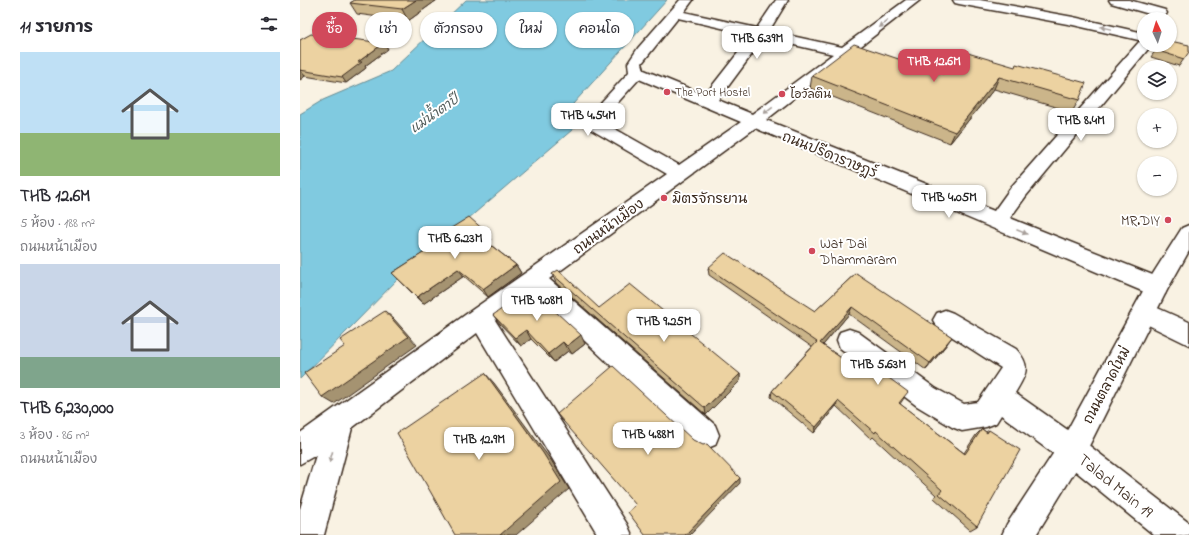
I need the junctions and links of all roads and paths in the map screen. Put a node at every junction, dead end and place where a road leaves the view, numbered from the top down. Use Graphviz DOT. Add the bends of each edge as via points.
graph roads {
  1 [pos="687,0"];
  2 [pos="782,0"];
  3 [pos="914,0"];
  4 [pos="959,0"];
  5 [pos="1115,0"];
  6 [pos="1166,0"];
  7 [pos="1148,12"];
  8 [pos="1161,12"];
  9 [pos="676,14"];
  10 [pos="761,32"];
  11 [pos="1137,35"];
  12 [pos="845,52"];
  13 [pos="1138,52"];
  14 [pos="637,73"];
  15 [pos="708,102"];
  16 [pos="752,122"];
  17 [pos="681,174"];
  18 [pos="997,222"];
  19 [pos="1189,233"];
  20 [pos="534,279"];
  21 [pos="1157,287"];
  22 [pos="1144,312"];
  23 [pos="480,317"];
  24 [pos="945,320"];
  25 [pos="1189,334"];
  26 [pos="849,340"];
  27 [pos="998,397"];
  28 [pos="342,420"];
  29 [pos="705,435"];
  30 [pos="300,450"];
  31 [pos="1072,450"];
  32 [pos="308,535"];
  33 [pos="616,535"];
  34 [pos="1018,535"];
  35 [pos="1179,535"];
  1 -- 9 [label="street"];
  2 -- 10 [label="street"];
  3 -- 12 [label="street, ถนนหน้าเมือง, one-way"];
  11 -- 4 [label="street, one-way"];
  5 -- 7 [label="street"];
  6 -- 8 [label="street"];
  9 -- 10 [label="street"];
  9 -- 14 [label="street" via="635,63"];
  10 -- 12 [label="street"];
  10 -- 15 [label="street"];
  12 -- 16 [label="street, ถนนหน้าเมือง, one-way"];
  13 -- 18 [label="street" via="1019,191"];
  14 -- 15 [label="street, ถนนปรีดาราษฎร์"];
  14 -- 17 [label="street" via="591,122"];
  15 -- 16 [label="street, ถนนปรีดาราษฎร์"];
  16 -- 17 [label="street, ถนนหน้าเมือง"];
  16 -- 18 [label="street, ถนนปรีดาราษฎร์"];
  17 -- 20 [label="street, ถนนหน้าเมือง"];
  18 -- 21 [label="street, ถนนปรีดาราษฎร์, one-way"];
  19 -- 21 [label="street, ถนนตลาดใหม่"];
  20 -- 23 [label="street, ถนนหน้าเมือง"];
  20 -- 29 [label="street"];
  21 -- 22 [label="street, ถนนตลาดใหม่"];
  22 -- 25 [label="street"];
  22 -- 31 [label="street, ถนนตลาดใหม่"];
  23 -- 28 [label="street, ถนนหน้าเมือง"];
  23 -- 33 [label="street"];
  24 -- 27 [label="street" via="1007,357 1014,366"];
  26 -- 27 [label="street" via="926,397 962,418 986,414"];
  27 -- 31 [label="street, Talad Main 19"];
  28 -- 30 [label="street, ถนนหน้าเมือง"];
  28 -- 32 [label="street, one-way"];
  31 -- 34 [label="street, ถนนตลาดใหม่"];
  31 -- 35 [label="street, Talad Main 19"];
}
